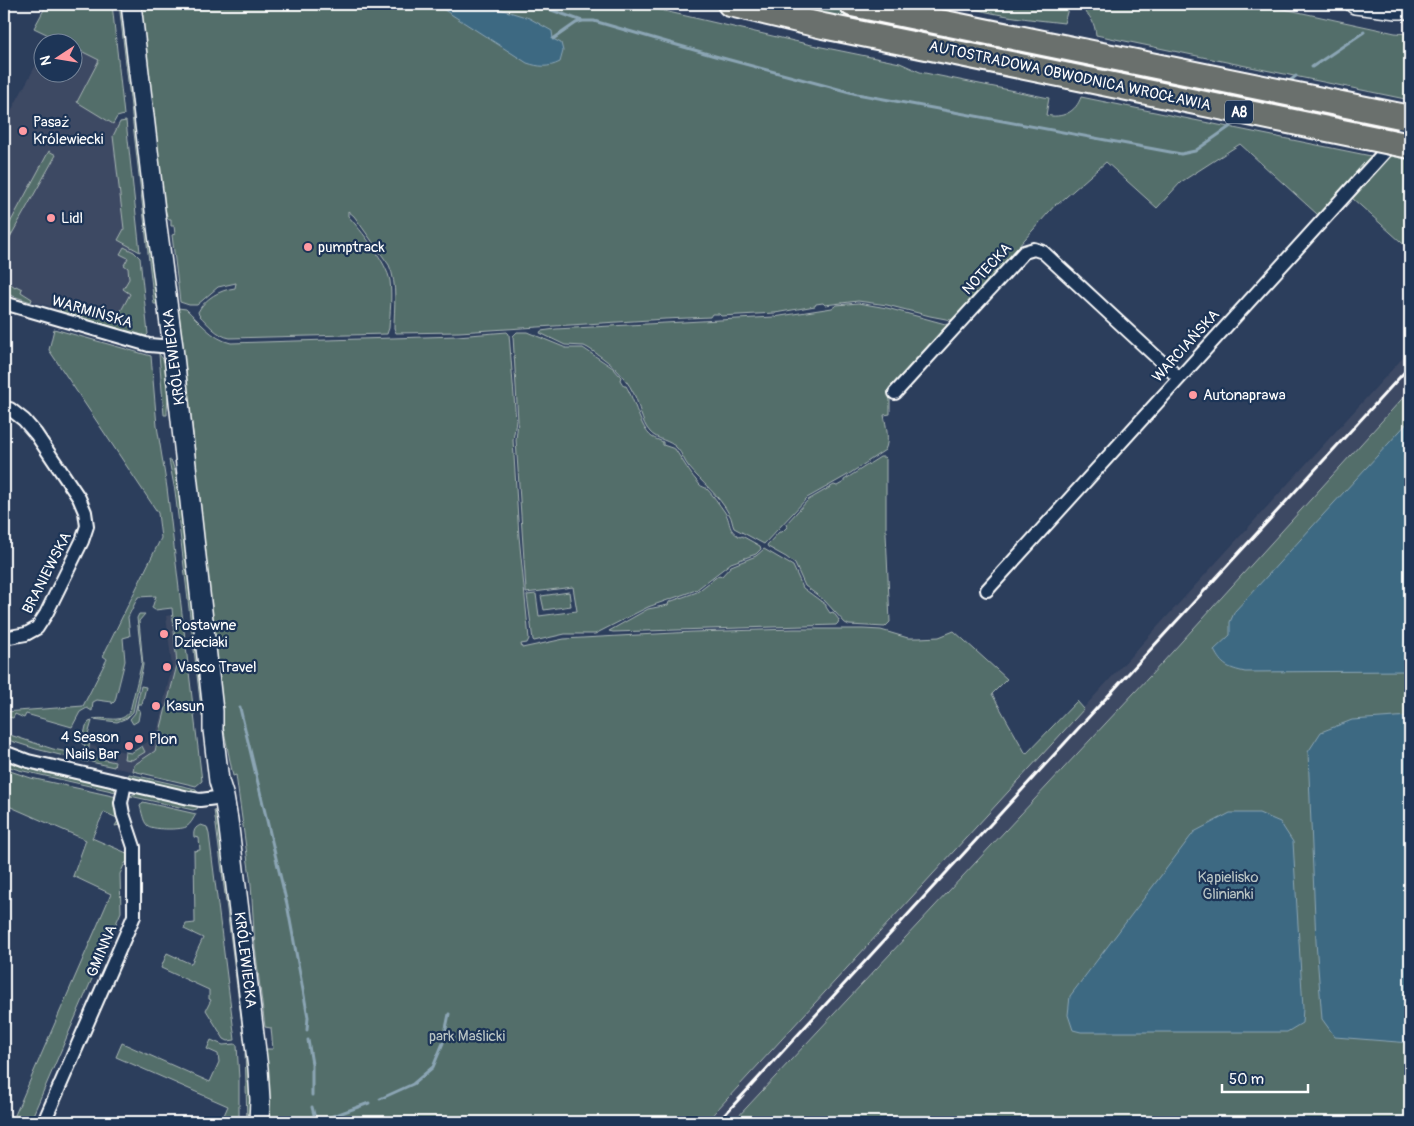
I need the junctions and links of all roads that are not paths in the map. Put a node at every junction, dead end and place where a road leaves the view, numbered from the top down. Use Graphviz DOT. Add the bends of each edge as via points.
graph roads {
  1 [pos="131,4"];
  2 [pos="730,4"];
  3 [pos="852,4"];
  4 [pos="1354,4"];
  5 [pos="1410,8"];
  6 [pos="1410,118"];
  7 [pos="1410,124"];
  8 [pos="1410,146"];
  9 [pos="4,304"];
  10 [pos="173,347"];
  11 [pos="1179,378"];
  12 [pos="895,393"];
  13 [pos="4,409"];
  14 [pos="987,590"];
  15 [pos="4,638"];
  16 [pos="4,752"];
  17 [pos="125,782"];
  18 [pos="224,797"];
  19 [pos="44,1122"];
  20 [pos="259,1122"];
  1 -- 10 [label="street, KRÓLEWIECKA"];
  2 -- 8 [label="highway, AUTOSTRADOWA OBWODNICA WROCŁAWIA / A8, bridge" via="823,26"];
  3 -- 6 [label="highway, AUTOSTRADOWA OBWODNICA WROCŁAWIA / A8"];
  4 -- 5 [label="street"];
  7 -- 11 [label="street, WARCIAŃSKA"];
  9 -- 10 [label="street, WARMIŃSKA" via="149,345"];
  10 -- 18 [label="street, KRÓLEWIECKA" via="213,730"];
  11 -- 12 [label="street, NOTECKA" via="1042,252 1034,249 1024,252"];
  11 -- 14 [label="street, WARCIAŃSKA"];
  13 -- 15 [label="street, BRANIEWSKA" via="10,409 36,434 79,498 87,526 37,628 26,634"];
  16 -- 17 [label="street" via="28,761"];
  17 -- 18 [label="street" via="200,800"];
  17 -- 19 [label="street, GMINNA" via="122,808 134,848 134,916"];
  18 -- 20 [label="street, KRÓLEWIECKA" via="258,1068"];
}
